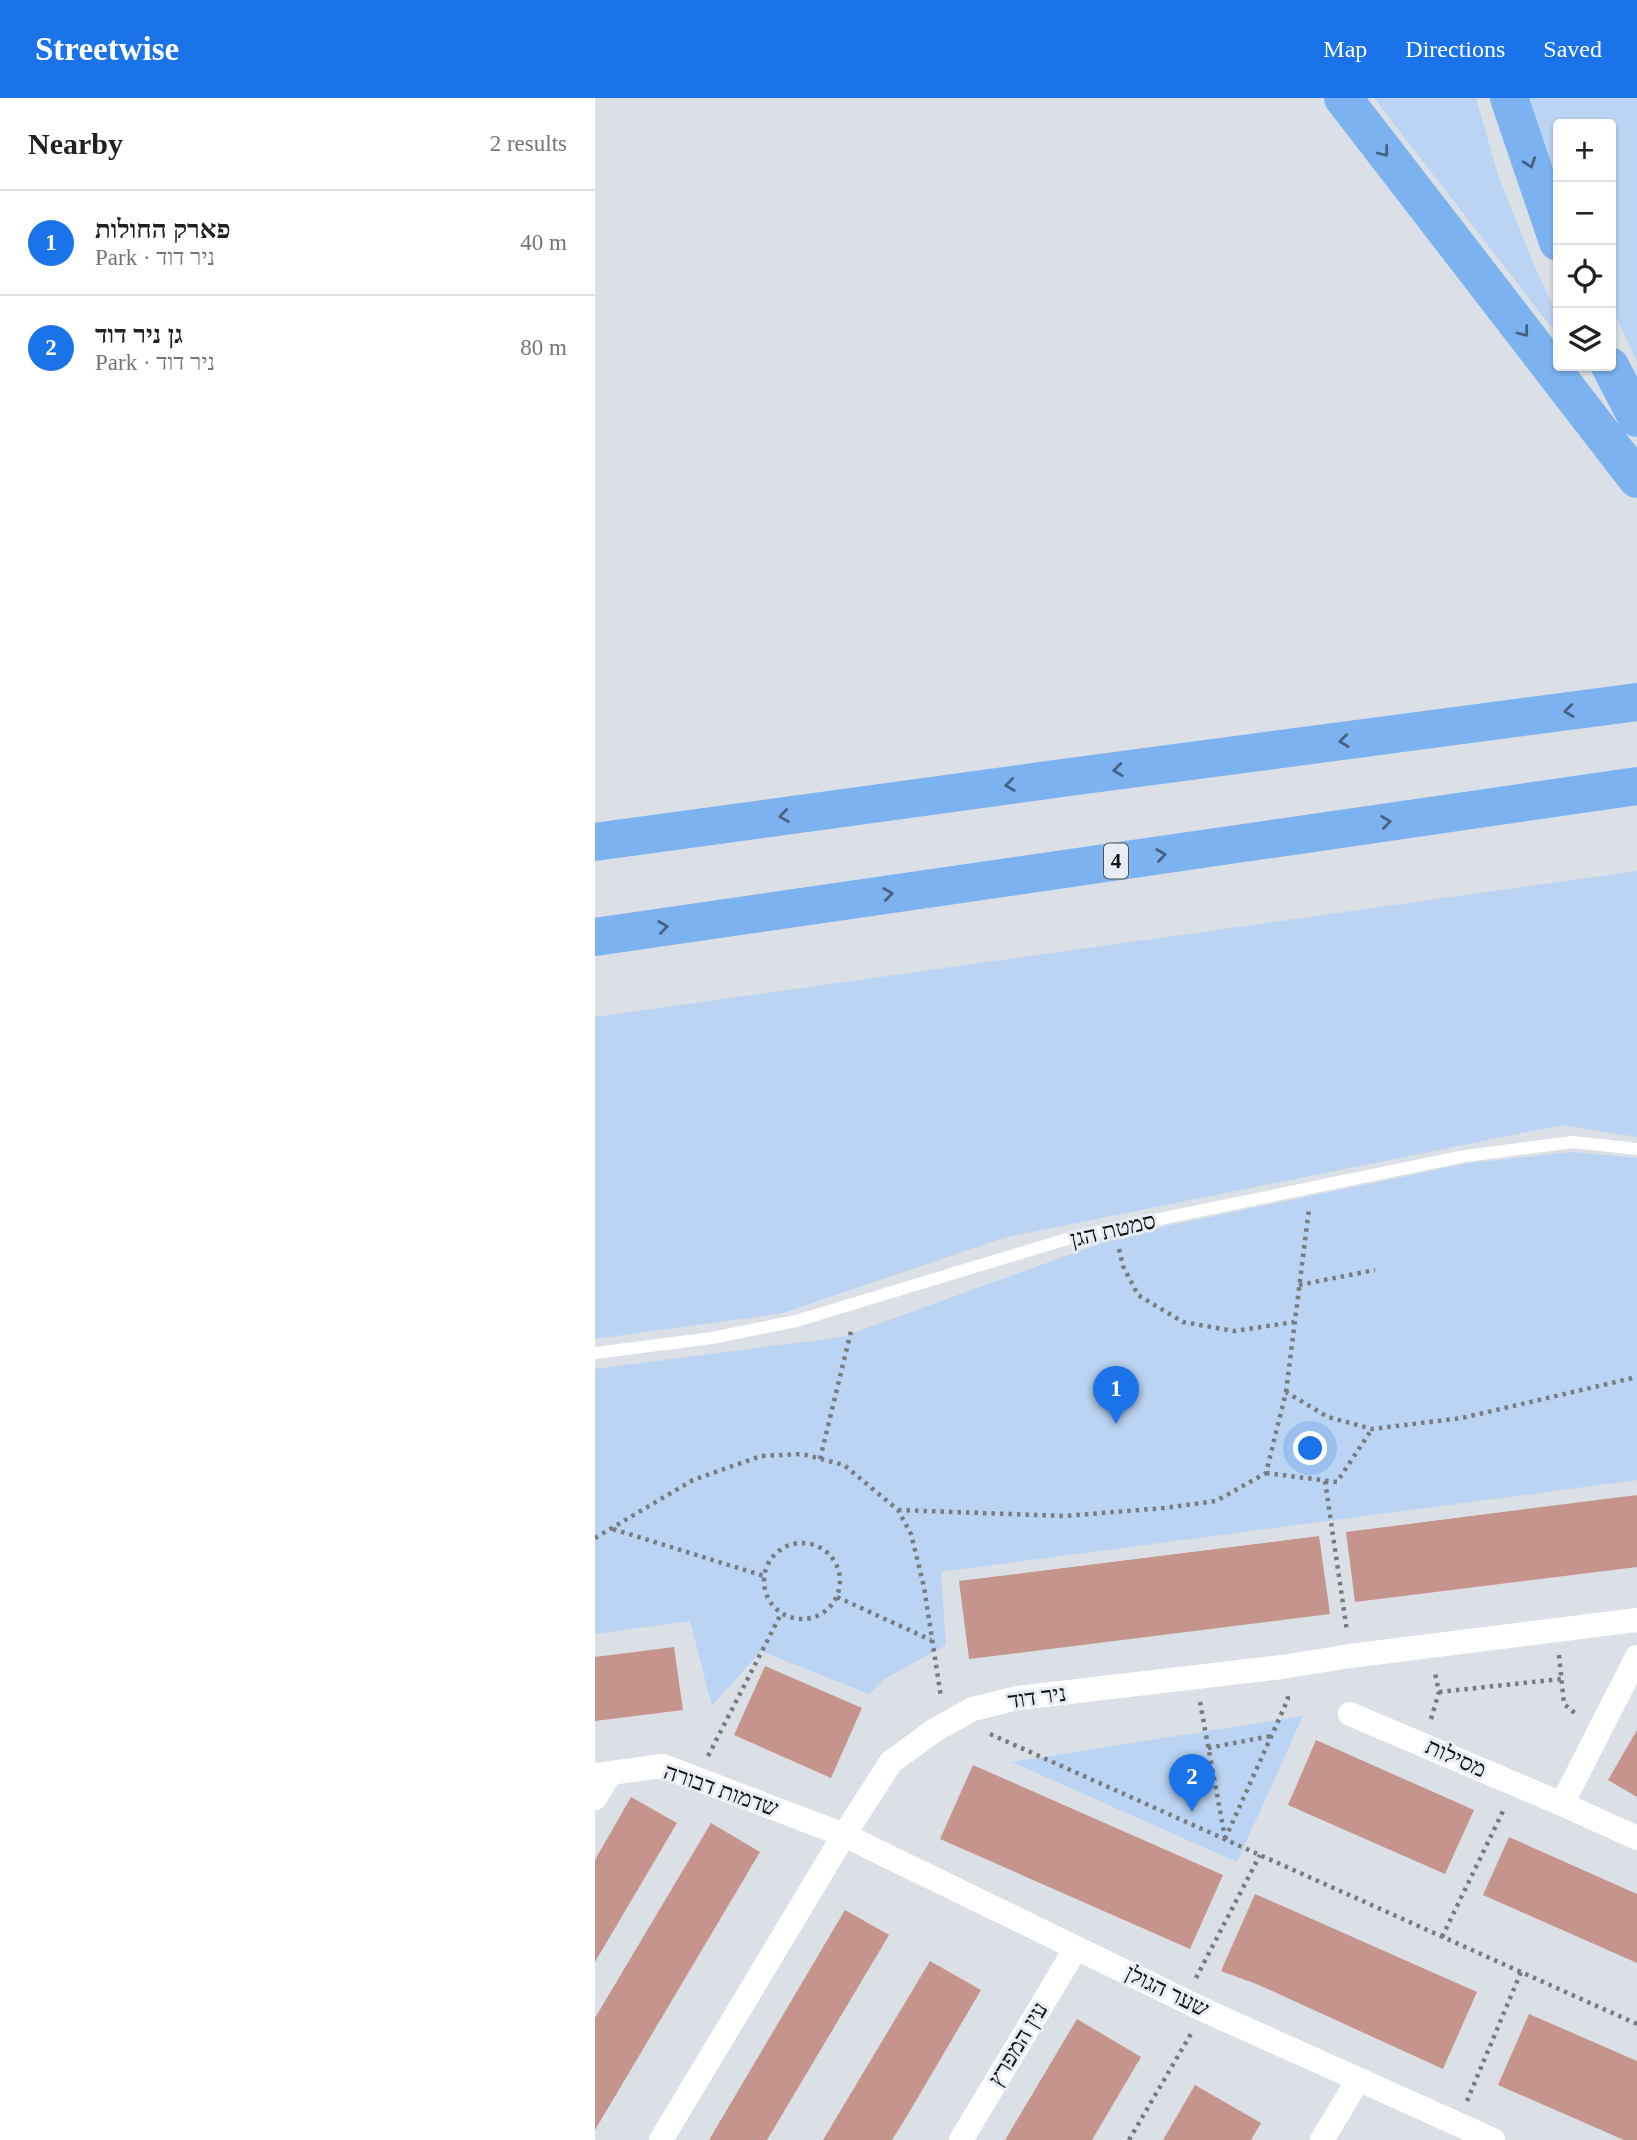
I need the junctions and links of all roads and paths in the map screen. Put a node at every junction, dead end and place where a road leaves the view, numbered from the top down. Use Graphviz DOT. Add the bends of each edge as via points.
graph roads {
  1 [pos="1343,98"];
  2 [pos="1509,98"];
  3 [pos="1553,227"];
  4 [pos="1613,371"];
  5 [pos="1637,418"];
  6 [pos="1637,479"];
  7 [pos="1637,702"];
  8 [pos="1637,786"];
  9 [pos="595,842"];
  10 [pos="595,937"];
  11 [pos="1637,1149"];
  12 [pos="1310,1204"];
  13 [pos="1118,1244"];
  14 [pos="1375,1270"];
  15 [pos="1299,1285"];
  16 [pos="859,1303"];
  17 [pos="1294,1322"];
  18 [pos="595,1353"];
  19 [pos="1637,1377"];
  20 [pos="1286,1392"];
  21 [pos="1372,1429"];
  22 [pos="820,1459"];
  23 [pos="1266,1473"];
  24 [pos="1325,1480"];
  25 [pos="898,1510"];
  26 [pos="612,1528"];
  27 [pos="595,1538"];
  28 [pos="764,1576"];
  29 [pos="837,1597"];
  30 [pos="781,1614"];
  31 [pos="1637,1620"];
  32 [pos="1556,1630"];
  33 [pos="931,1640"];
  34 [pos="1428,1647"];
  35 [pos="1350,1656"];
  36 [pos="1637,1657"];
  37 [pos="1282,1667"];
  38 [pos="1196,1678"];
  39 [pos="1561,1679"];
  40 [pos="1439,1692"];
  41 [pos="1350,1713"];
  42 [pos="945,1724"];
  43 [pos="1598,1733"];
  44 [pos="1272,1736"];
  45 [pos="1423,1743"];
  46 [pos="1208,1748"];
  47 [pos="603,1774"];
  48 [pos="696,1778"];
  49 [pos="1516,1784"];
  50 [pos="595,1798"];
  51 [pos="1562,1804"];
  52 [pos="844,1835"];
  53 [pos="1637,1838"];
  54 [pos="1225,1839"];
  55 [pos="1260,1855"];
  56 [pos="1442,1937"];
  57 [pos="1076,1948"];
  58 [pos="1521,1972"];
  59 [pos="1194,2005"];
  60 [pos="1637,2024"];
  61 [pos="1358,2080"];
  62 [pos="1458,2124"];
  63 [pos="661,2140"];
  64 [pos="961,2140"];
  65 [pos="1129,2140"];
  66 [pos="1322,2140"];
  67 [pos="1493,2140"];
  1 -- 6 [label="highway, one-way"];
  2 -- 3 [label="highway, one-way"];
  4 -- 5 [label="highway"];
  7 -- 9 [label="highway, one-way"];
  10 -- 8 [label="highway, 4, one-way"];
  11 -- 16 [label="lane, סמטת הגן" via="1573,1142 1465,1156 1077,1236"];
  12 -- 15 [label="path"];
  13 -- 17 [label="path" via="1137,1295 1183,1322 1234,1331"];
  14 -- 15 [label="path"];
  15 -- 17 [label="path"];
  16 -- 18 [label="lane, סמטת הגן" via="712,1338"];
  16 -- 22 [label="path"];
  17 -- 20 [label="path"];
  19 -- 21 [label="path" via="1462,1418"];
  20 -- 21 [label="path" via="1328,1417"];
  20 -- 23 [label="path"];
  21 -- 24 [label="path" via="1337,1482"];
  22 -- 25 [label="path" via="844,1465"];
  22 -- 26 [label="path" via="802,1454 761,1456 693,1480"];
  23 -- 24 [label="path"];
  23 -- 25 [label="path" via="1216,1501 1164,1508 1065,1516"];
  24 -- 35 [label="path"];
  25 -- 33 [label="path" via="911,1534"];
  26 -- 27 [label="path"];
  26 -- 28 [label="path"];
  28 -- 29 [label="path" via="775,1553 799,1543 812,1545 834,1559 839,1571"];
  28 -- 30 [label="path" via="767,1597"];
  29 -- 30 [label="path" via="819,1616 806,1619"];
  29 -- 33 [label="path"];
  30 -- 48 [label="path"];
  31 -- 32 [label="street, ניר דוד"];
  32 -- 34 [label="street, ניר דוד"];
  32 -- 39 [label="path"];
  33 -- 42 [label="path"];
  34 -- 35 [label="street, ניר דוד"];
  34 -- 40 [label="path"];
  35 -- 37 [label="street, ניר דוד"];
  36 -- 43 [label="street"];
  37 -- 38 [label="street, ניר דוד"];
  37 -- 44 [label="path" via="1288,1699"];
  38 -- 42 [label="street, ניר דוד" via="1018,1698 973,1709"];
  38 -- 46 [label="path"];
  39 -- 40 [label="path"];
  39 -- 43 [label="path" via="1564,1704"];
  40 -- 45 [label="path"];
  41 -- 45 [label="street, מסילות"];
  42 -- 52 [label="street, ניר דוד" via="891,1762"];
  42 -- 54 [label="path"];
  43 -- 51 [label="street"];
  44 -- 46 [label="path"];
  44 -- 54 [label="path"];
  45 -- 49 [label="street, מסילות"];
  46 -- 54 [label="path"];
  47 -- 48 [label="street, שדמות דבורה" via="663,1766"];
  47 -- 50 [label="street"];
  48 -- 52 [label="street, שדמות דבורה"];
  49 -- 51 [label="street, מסילות"];
  49 -- 56 [label="path"];
  51 -- 53 [label="street, מסילות"];
  52 -- 57 [label="street, שער הגולן"];
  52 -- 63 [label="street, ניר דוד"];
  54 -- 55 [label="path"];
  55 -- 56 [label="path"];
  55 -- 59 [label="path"];
  56 -- 58 [label="path"];
  57 -- 59 [label="street, שער הגולן"];
  57 -- 64 [label="street, עין המפרץ"];
  58 -- 60 [label="path"];
  58 -- 62 [label="path"];
  59 -- 61 [label="street, שער הגולן"];
  59 -- 65 [label="path"];
  61 -- 62 [label="street, שער הגולן"];
  61 -- 66 [label="street"];
  62 -- 67 [label="street, שער הגולן"];
}
